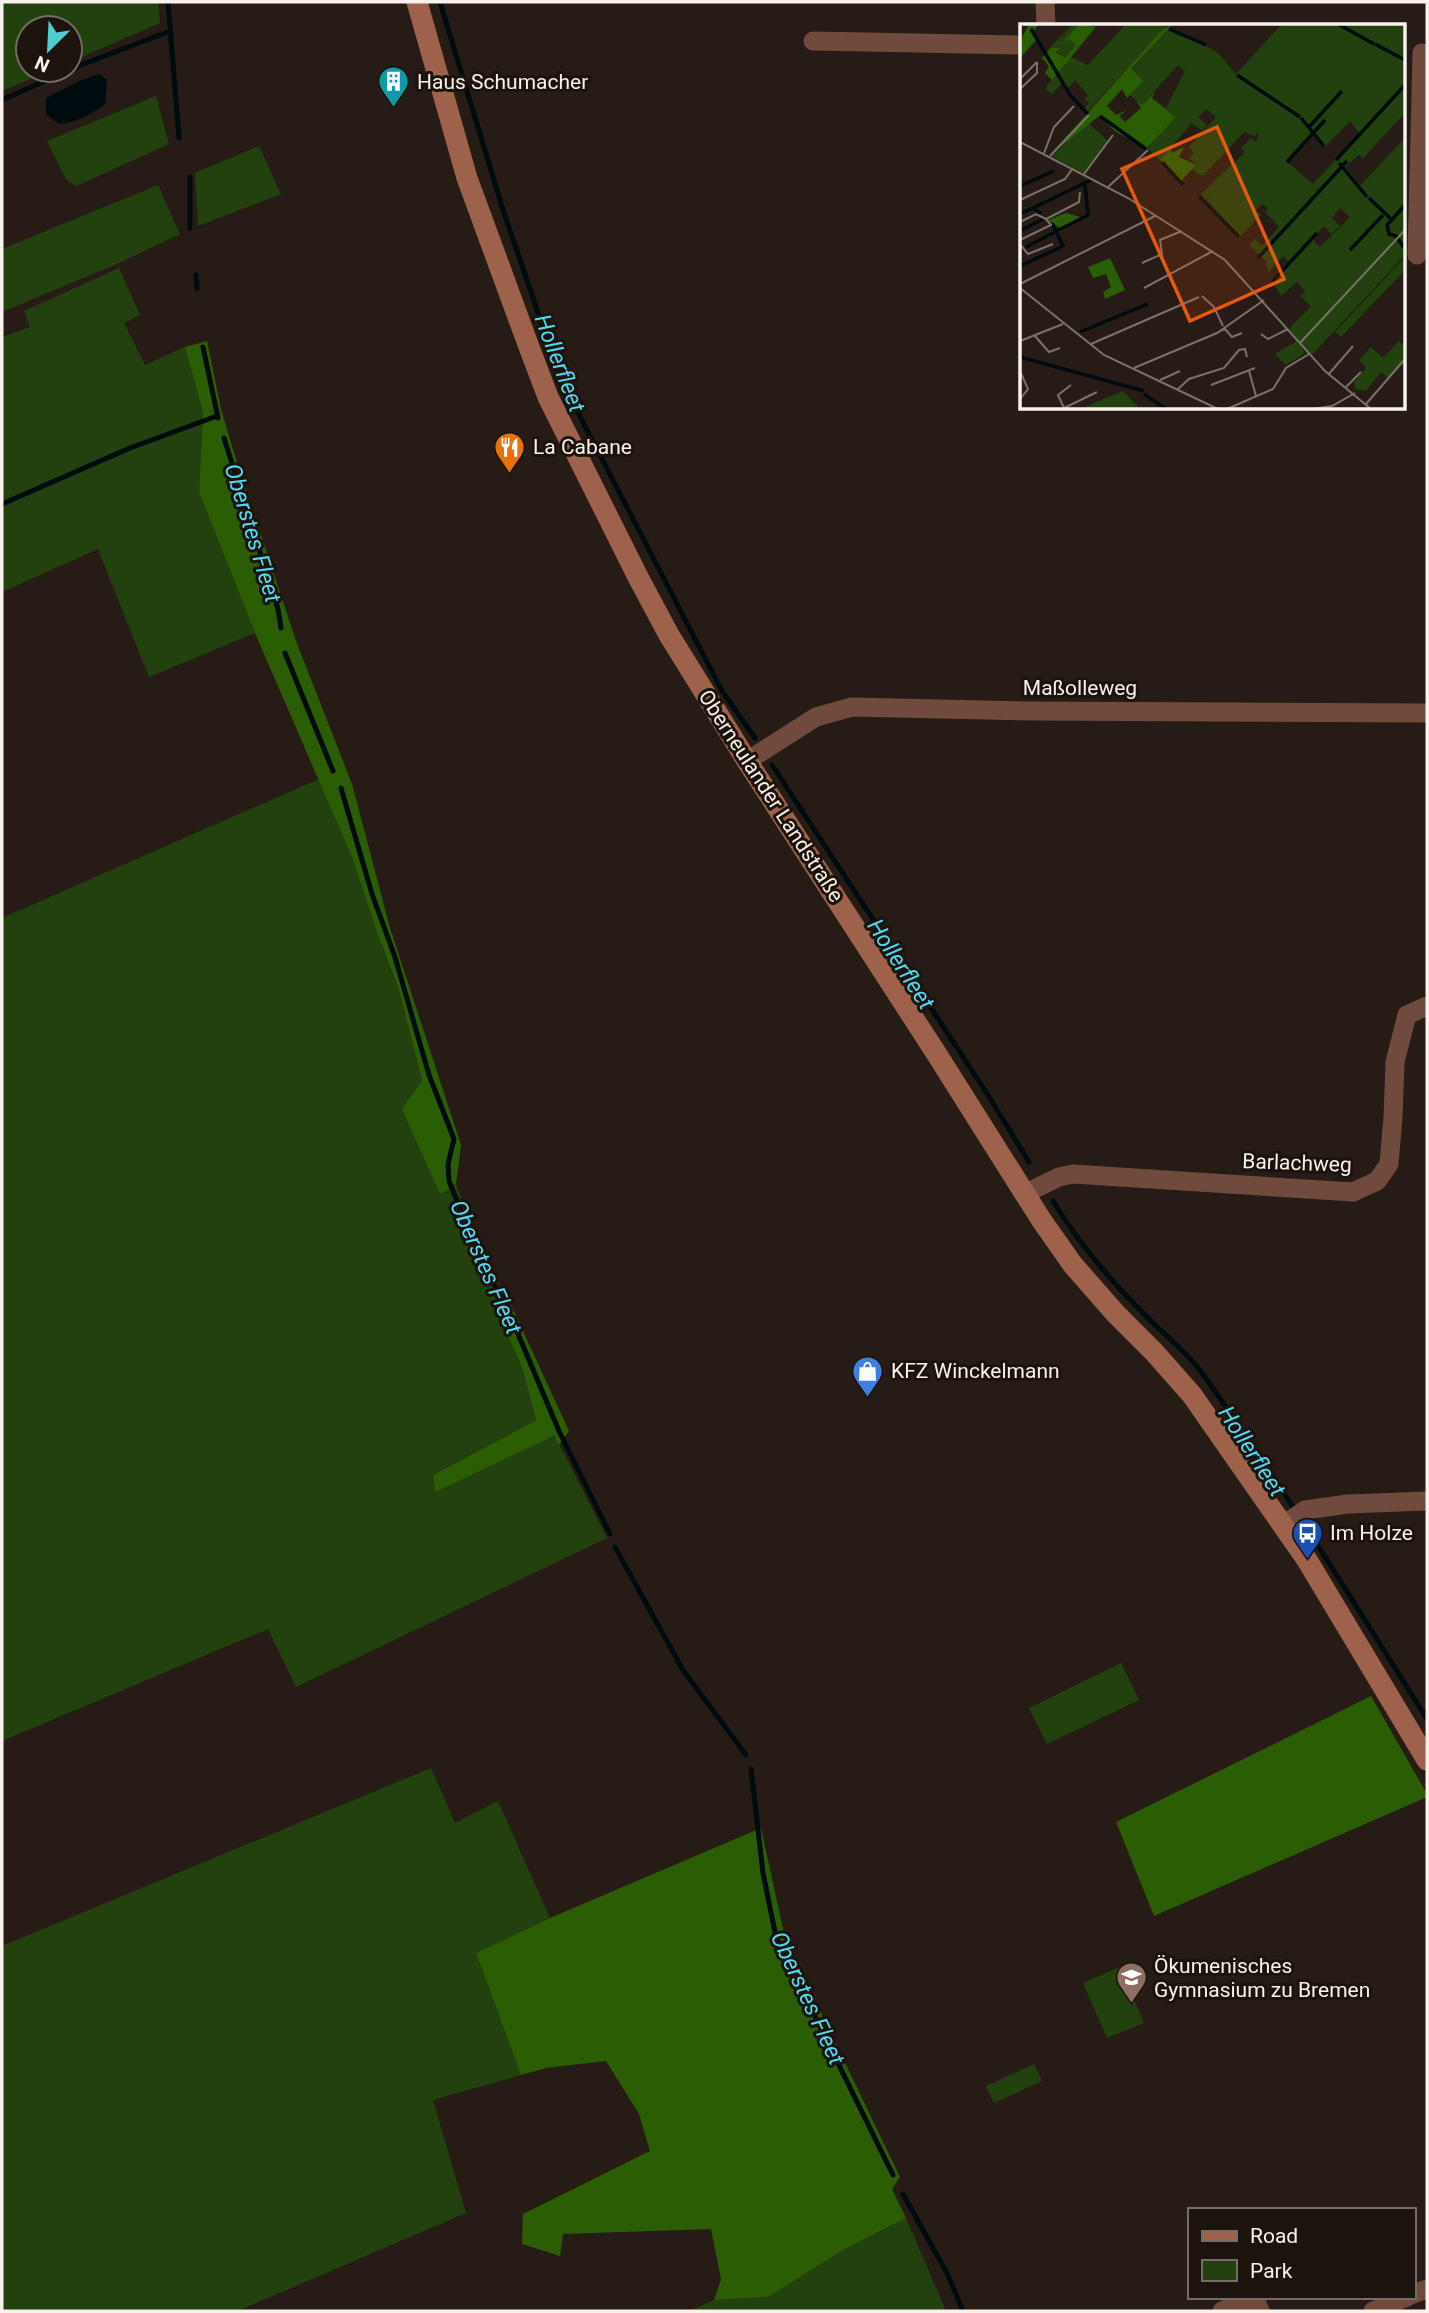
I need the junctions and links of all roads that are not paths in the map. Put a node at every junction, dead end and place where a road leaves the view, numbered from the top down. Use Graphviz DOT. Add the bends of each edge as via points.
graph roads {
  1 [pos="417,2"];
  2 [pos="1045,2"];
  3 [pos="1046,24"];
  4 [pos="813,41"];
  5 [pos="1020,45"];
  6 [pos="1422,53"];
  7 [pos="1416,255"];
  8 [pos="1427,713"];
  9 [pos="747,761"];
  10 [pos="1427,1006"];
  11 [pos="1024,1194"];
  12 [pos="1427,1501"];
  13 [pos="1294,1517"];
  14 [pos="1427,1760"];
  15 [pos="1249,2299"];
  16 [pos="1401,2299"];
  17 [pos="1222,2311"];
  18 [pos="1373,2311"];
  1 -- 9 [label="street, Oberneulander Landstraße" via="467,178 548,397 669,635"];
  2 -- 3 [label="street"];
  4 -- 5 [label="street"];
  6 -- 7 [label="street"];
  8 -- 9 [label="street, Maßolleweg" via="852,707 816,717"];
  9 -- 11 [label="street, Oberneulander Landstraße"];
  10 -- 11 [label="street, Barlachweg" via="1407,1015 1395,1062 1389,1164 1377,1181 1353,1192 1073,1174"];
  11 -- 13 [label="street, Oberneulander Landstraße" via="1073,1265 1192,1395"];
  12 -- 13 [label="street" via="1348,1504"];
  13 -- 14 [label="street, Oberneulander Landstraße" via="1312,1568"];
  15 -- 17 [label="street"];
  16 -- 18 [label="street"];
}
